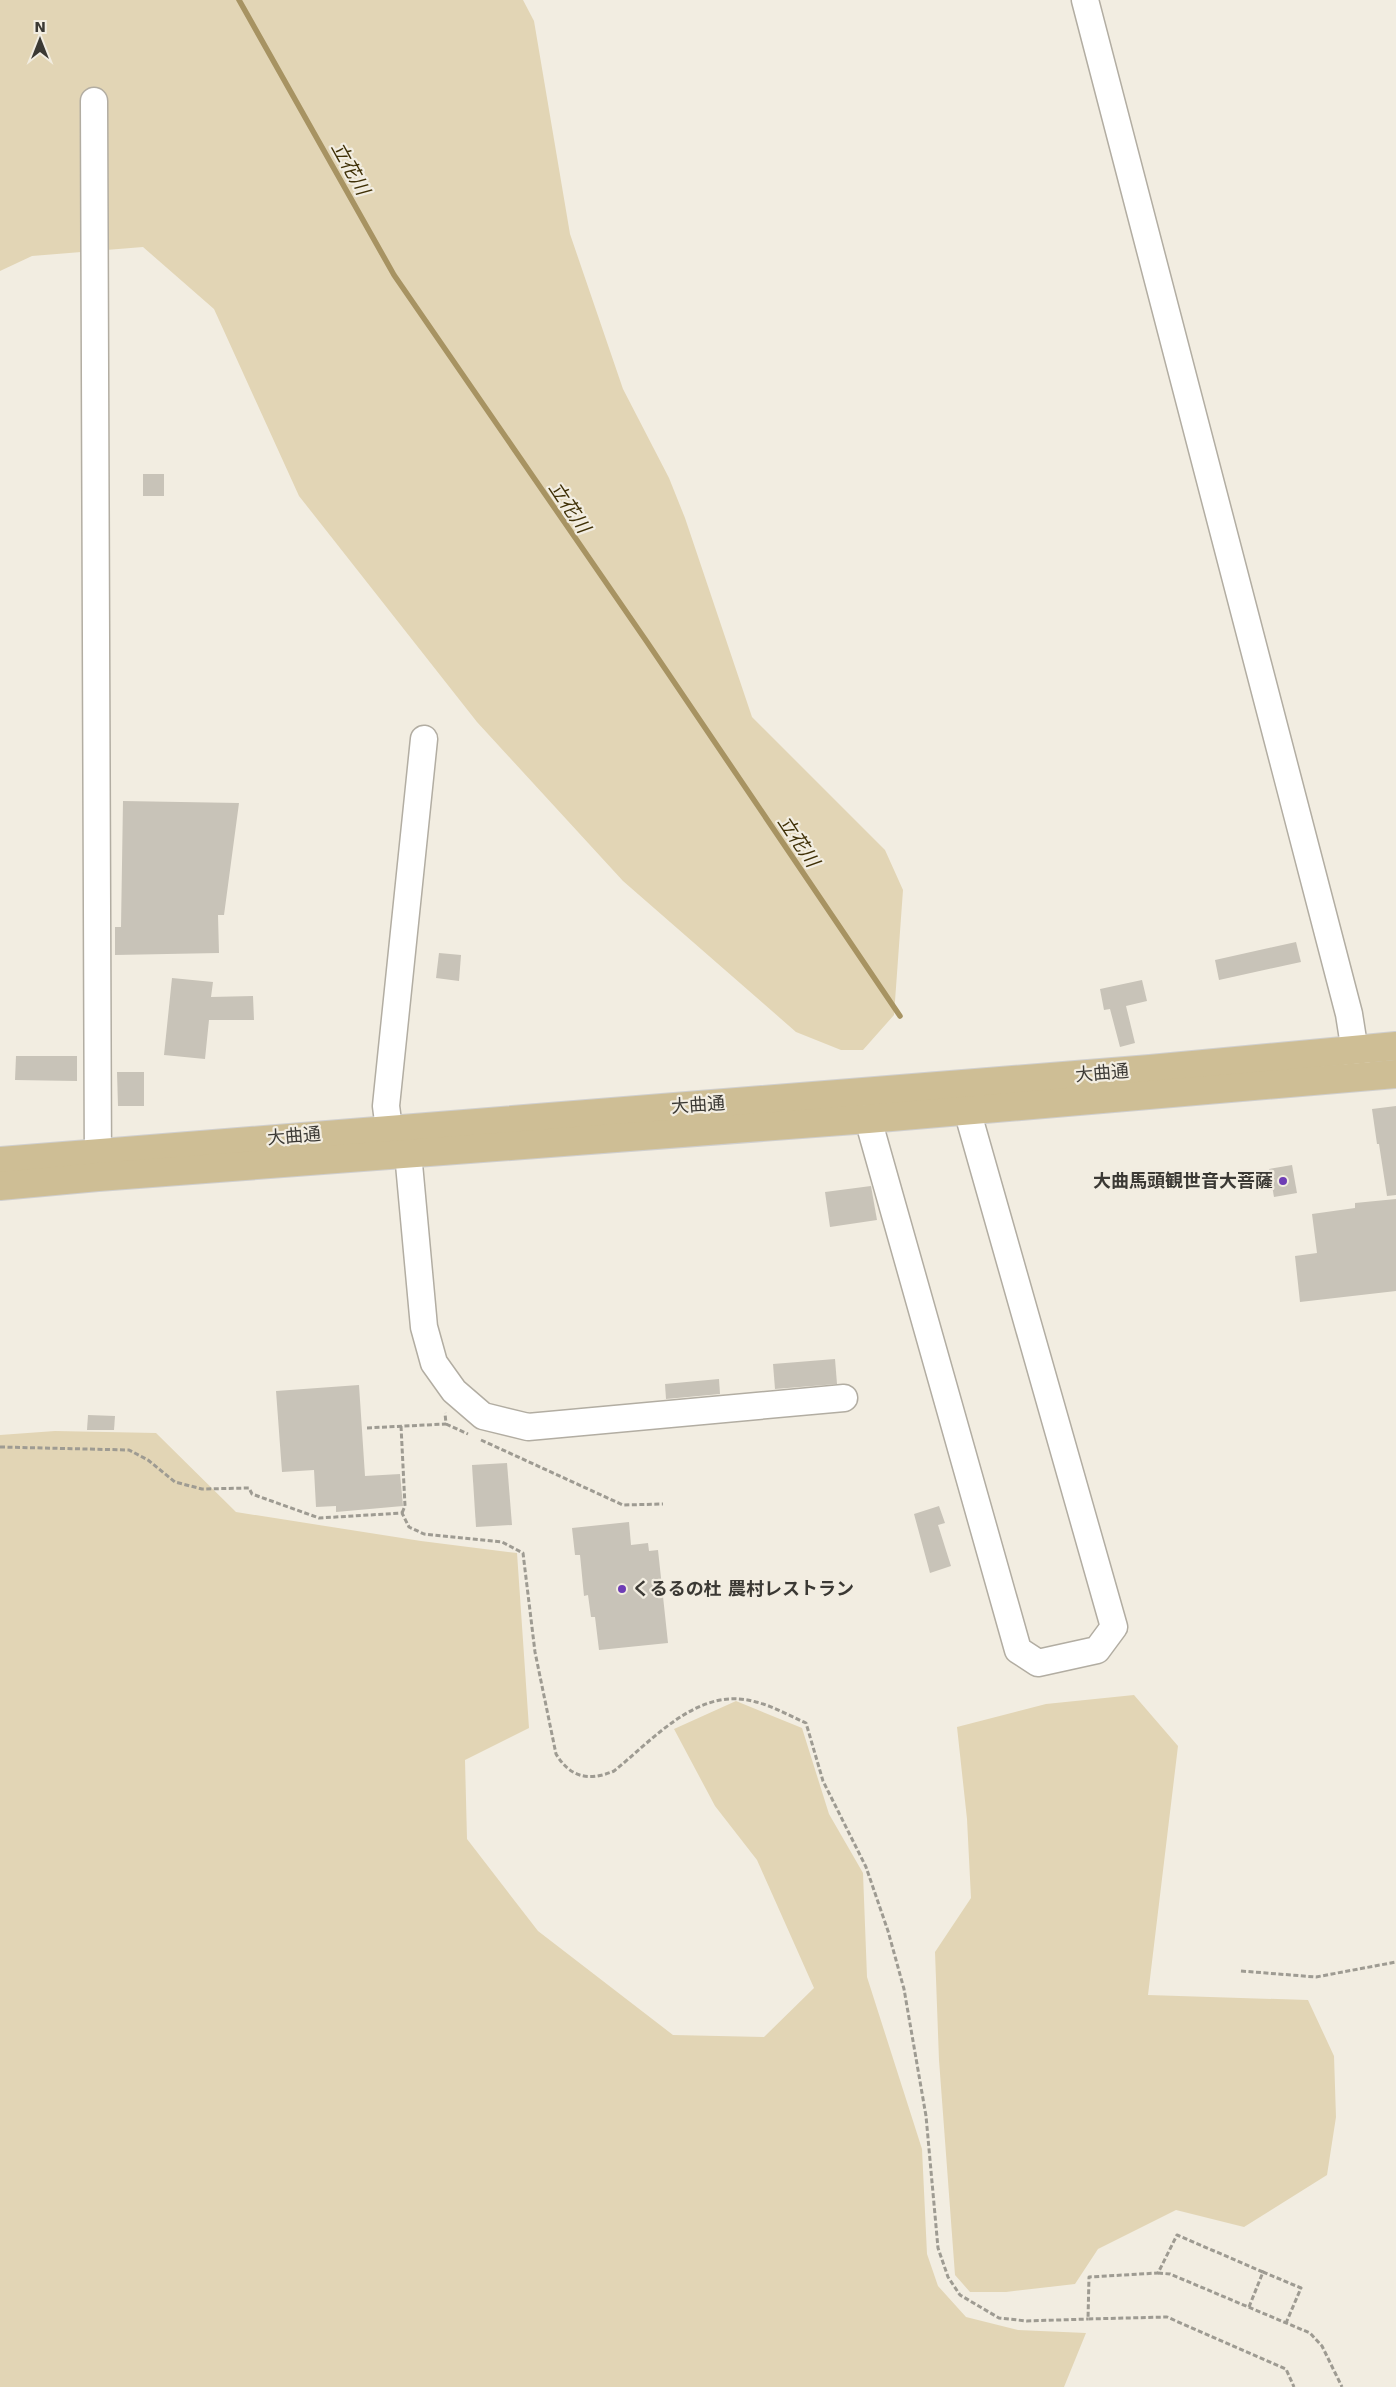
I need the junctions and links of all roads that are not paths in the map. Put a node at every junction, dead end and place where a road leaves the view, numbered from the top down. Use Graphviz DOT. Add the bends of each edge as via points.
graph roads {
  1 [pos="1085,0"];
  2 [pos="94,101"];
  3 [pos="424,739"];
  4 [pos="1396,1046"];
  5 [pos="1355,1049"];
  6 [pos="1396,1074"];
  7 [pos="1359,1077"];
  8 [pos="966,1110"];
  9 [pos="868,1119"];
  10 [pos="390,1129"];
  11 [pos="408,1153"];
  12 [pos="0,1161"];
  13 [pos="98,1164"];
  14 [pos="0,1186"];
  15 [pos="844,1398"];
  1 -- 5 [label="street" via="1349,1014"];
  2 -- 13 [label="street"];
  3 -- 10 [label="street" via="386,1106"];
  4 -- 5 [label="main road, 大曲通"];
  5 -- 7 [label="street"];
  5 -- 10 [label="main road, 大曲通" via="1150,1069"];
  6 -- 7 [label="main road, 大曲通"];
  7 -- 8 [label="main road, 大曲通"];
  8 -- 9 [label="main road, 大曲通"];
  8 -- 9 [label="street" via="1114,1627 1097,1650 1038,1663 1018,1650"];
  9 -- 11 [label="main road, 大曲通"];
  10 -- 11 [label="street"];
  10 -- 13 [label="main road, 大曲通"];
  11 -- 13 [label="main road, 大曲通"];
  11 -- 15 [label="street" via="424,1327 434,1362 454,1391 483,1416 528,1428"];
  12 -- 13 [label="main road, 大曲通"];
  13 -- 14 [label="main road, 大曲通"];
}
